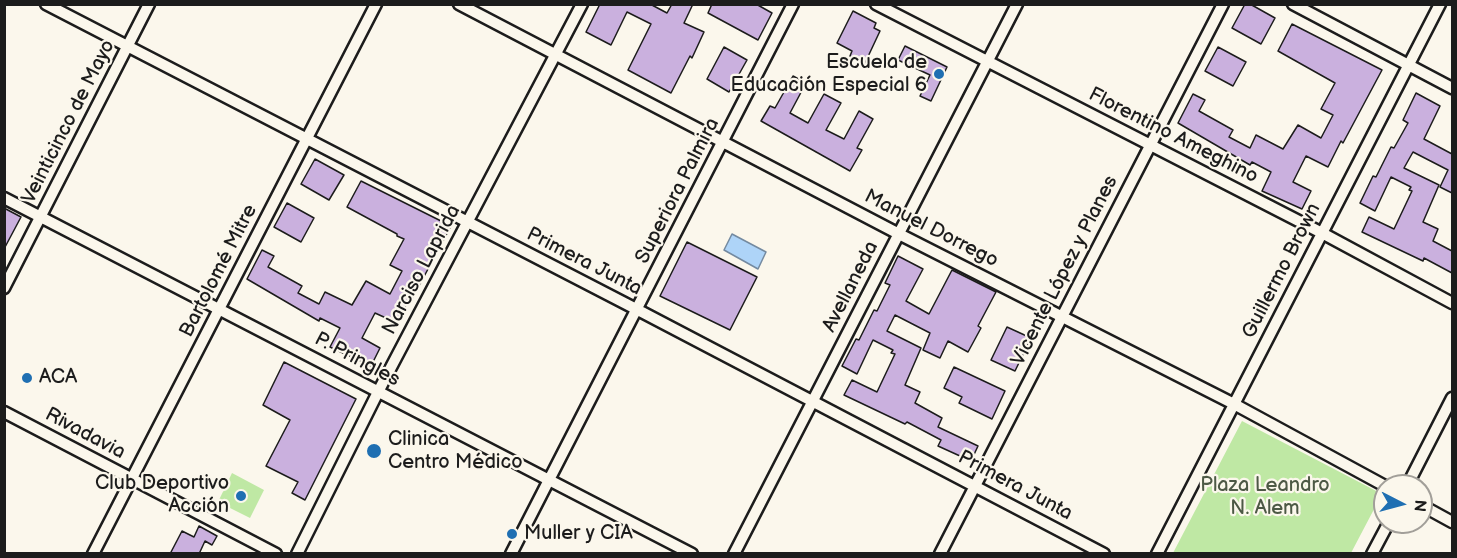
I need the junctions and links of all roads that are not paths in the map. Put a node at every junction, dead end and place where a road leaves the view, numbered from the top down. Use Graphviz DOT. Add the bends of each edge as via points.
graph roads {
  1 [pos="46,4"];
  2 [pos="149,4"];
  3 [pos="376,4"];
  4 [pos="459,4"];
  5 [pos="582,4"];
  6 [pos="793,4"];
  7 [pos="876,4"];
  8 [pos="1017,4"];
  9 [pos="1223,4"];
  10 [pos="1293,4"];
  11 [pos="1440,4"];
  12 [pos="128,46"];
  13 [pos="556,54"];
  14 [pos="987,62"];
  15 [pos="1409,65"];
  16 [pos="1452,88"];
  17 [pos="307,139"];
  18 [pos="723,142"];
  19 [pos="1150,144"];
  20 [pos="4,198"];
  21 [pos="41,217"];
  22 [pos="467,222"];
  23 [pos="1322,233"];
  24 [pos="899,234"];
  25 [pos="4,288"];
  26 [pos="1452,303"];
  27 [pos="220,308"];
  28 [pos="638,310"];
  29 [pos="1063,315"];
  30 [pos="378,392"];
  31 [pos="1452,398"];
  32 [pos="812,402"];
  33 [pos="1234,404"];
  34 [pos="4,412"];
  35 [pos="1413,474"];
  36 [pos="132,479"];
  37 [pos="549,479"];
  38 [pos="1373,479"];
  39 [pos="974,485"];
  40 [pos="1433,512"];
  41 [pos="1452,522"];
  42 [pos="1383,534"];
  43 [pos="93,554"];
  44 [pos="276,554"];
  45 [pos="297,554"];
  46 [pos="511,554"];
  47 [pos="692,554"];
  48 [pos="734,554"];
  49 [pos="940,554"];
  50 [pos="1104,554"];
  51 [pos="1157,554"];
  52 [pos="1372,554"];
  1 -- 12 [label="street, Primera Junta"];
  2 -- 12 [label="street, Veinticinco de Mayo"];
  3 -- 17 [label="street, Bartolomé Mitre"];
  4 -- 13 [label="street, Manuel Dorrego"];
  5 -- 13 [label="street, Narciso Laprida"];
  6 -- 18 [label="street, Superiora Palmira"];
  7 -- 14 [label="street, Florentino Ameghino"];
  8 -- 14 [label="street, Avellaneda"];
  9 -- 19 [label="street, Vicente López y Planes"];
  10 -- 15 [label="street"];
  11 -- 15 [label="street, Guillermo Brown"];
  12 -- 17 [label="street, Primera Junta"];
  12 -- 21 [label="street, Veinticinco de Mayo"];
  13 -- 18 [label="street, Manuel Dorrego"];
  13 -- 22 [label="street, Narciso Laprida"];
  14 -- 19 [label="street, Florentino Ameghino"];
  14 -- 24 [label="street, Avellaneda"];
  15 -- 16 [label="street"];
  15 -- 23 [label="street, Guillermo Brown"];
  17 -- 22 [label="street, Primera Junta"];
  17 -- 27 [label="street, Bartolomé Mitre"];
  18 -- 24 [label="street, Manuel Dorrego"];
  18 -- 28 [label="street, Superiora Palmira"];
  19 -- 23 [label="street, Florentino Ameghino"];
  19 -- 29 [label="street, Vicente López y Planes"];
  20 -- 21 [label="street, P. Pringles"];
  21 -- 25 [label="street, Veinticinco de Mayo"];
  21 -- 27 [label="street, P. Pringles"];
  22 -- 28 [label="street, Primera Junta"];
  22 -- 30 [label="street, Narciso Laprida"];
  23 -- 26 [label="street, Florentino Ameghino"];
  23 -- 33 [label="street, Guillermo Brown"];
  24 -- 29 [label="street, Manuel Dorrego"];
  24 -- 32 [label="street, Avellaneda"];
  27 -- 30 [label="street, P. Pringles"];
  27 -- 36 [label="street, Bartolomé Mitre"];
  28 -- 32 [label="street, Primera Junta"];
  28 -- 37 [label="street, Superiora Palmira"];
  29 -- 33 [label="street, Manuel Dorrego"];
  29 -- 39 [label="street, Vicente López y Planes"];
  30 -- 37 [label="street, P. Pringles"];
  30 -- 45 [label="street, Narciso Laprida"];
  31 -- 35 [label="street"];
  32 -- 39 [label="street, Primera Junta"];
  32 -- 48 [label="street, Avellaneda"];
  33 -- 38 [label="street, Manuel Dorrego"];
  33 -- 51 [label="street, Guillermo Brown"];
  34 -- 36 [label="street, Rivadavia"];
  36 -- 43 [label="street, Bartolomé Mitre"];
  36 -- 44 [label="street, Rivadavia"];
  37 -- 46 [label="street, Superiora Palmira"];
  37 -- 47 [label="street, P. Pringles"];
  39 -- 49 [label="street, Vicente López y Planes"];
  39 -- 50 [label="street, Primera Junta"];
  40 -- 41 [label="street"];
  42 -- 52 [label="street"];
}
